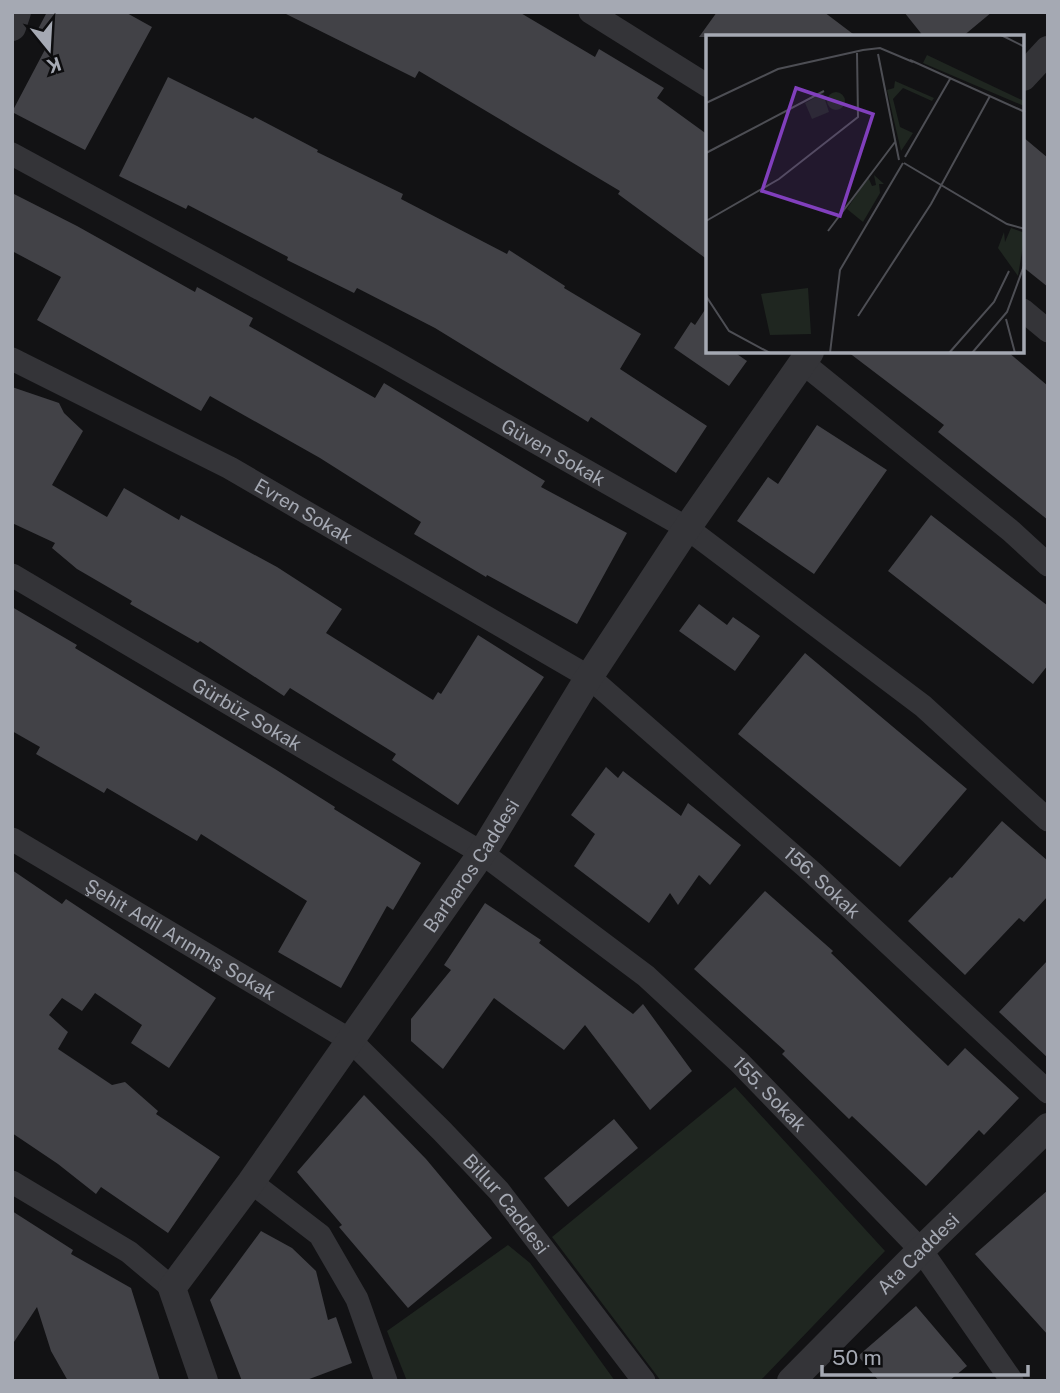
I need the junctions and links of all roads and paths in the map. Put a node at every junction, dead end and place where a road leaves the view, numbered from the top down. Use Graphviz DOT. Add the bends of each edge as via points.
graph roads {
  1 [pos="17,12"];
  2 [pos="590,12"];
  3 [pos="12,27"];
  4 [pos="1048,50"];
  5 [pos="1025,75"];
  6 [pos="706,85"];
  7 [pos="12,154"];
  8 [pos="1025,312"];
  9 [pos="1048,331"];
  10 [pos="806,357"];
  11 [pos="12,359"];
  12 [pos="687,528"];
  13 [pos="1048,565"];
  14 [pos="12,575"];
  15 [pos="589,677"];
  16 [pos="1048,820"];
  17 [pos="12,839"];
  18 [pos="482,853"];
  19 [pos="349,1040"];
  20 [pos="1048,1092"];
  21 [pos="1048,1127"];
  22 [pos="12,1182"];
  23 [pos="251,1182"];
  24 [pos="921,1250"];
  25 [pos="172,1288"];
  26 [pos="204,1381"];
  27 [pos="386,1381"];
  28 [pos="644,1381"];
  29 [pos="792,1381"];
  30 [pos="1012,1381"];
  1 -- 3 [label="street"];
  2 -- 6 [label="street"];
  4 -- 5 [label="street"];
  7 -- 12 [label="street, Güven Sokak" via="382,355"];
  8 -- 9 [label="street"];
  10 -- 12 [label="street, Barbaros Caddesi"];
  10 -- 13 [label="street"];
  11 -- 15 [label="street, Evren Sokak" via="230,468"];
  12 -- 15 [label="street, Barbaros Caddesi"];
  12 -- 16 [label="street, Güven Sokak" via="923,706"];
  14 -- 18 [label="street, Gürbüz Sokak"];
  15 -- 18 [label="street, Barbaros Caddesi"];
  15 -- 20 [label="street, 156. Sokak" via="813,873"];
  17 -- 19 [label="street, Şehit Adil Arınmış Sokak"];
  18 -- 19 [label="street, Barbaros Caddesi"];
  18 -- 24 [label="street, 155. Sokak" via="646,976 738,1062"];
  19 -- 23 [label="street, Barbaros Caddesi"];
  19 -- 28 [label="street, Billur Caddesi" via="499,1191"];
  21 -- 24 [label="street, Ata Caddesi"];
  22 -- 25 [label="street" via="129,1252"];
  23 -- 25 [label="street, Barbaros Caddesi"];
  23 -- 27 [label="street" via="320,1235 357,1299"];
  24 -- 29 [label="street, Ata Caddesi"];
  24 -- 30 [label="street, 155. Sokak"];
  25 -- 26 [label="street"];
}
